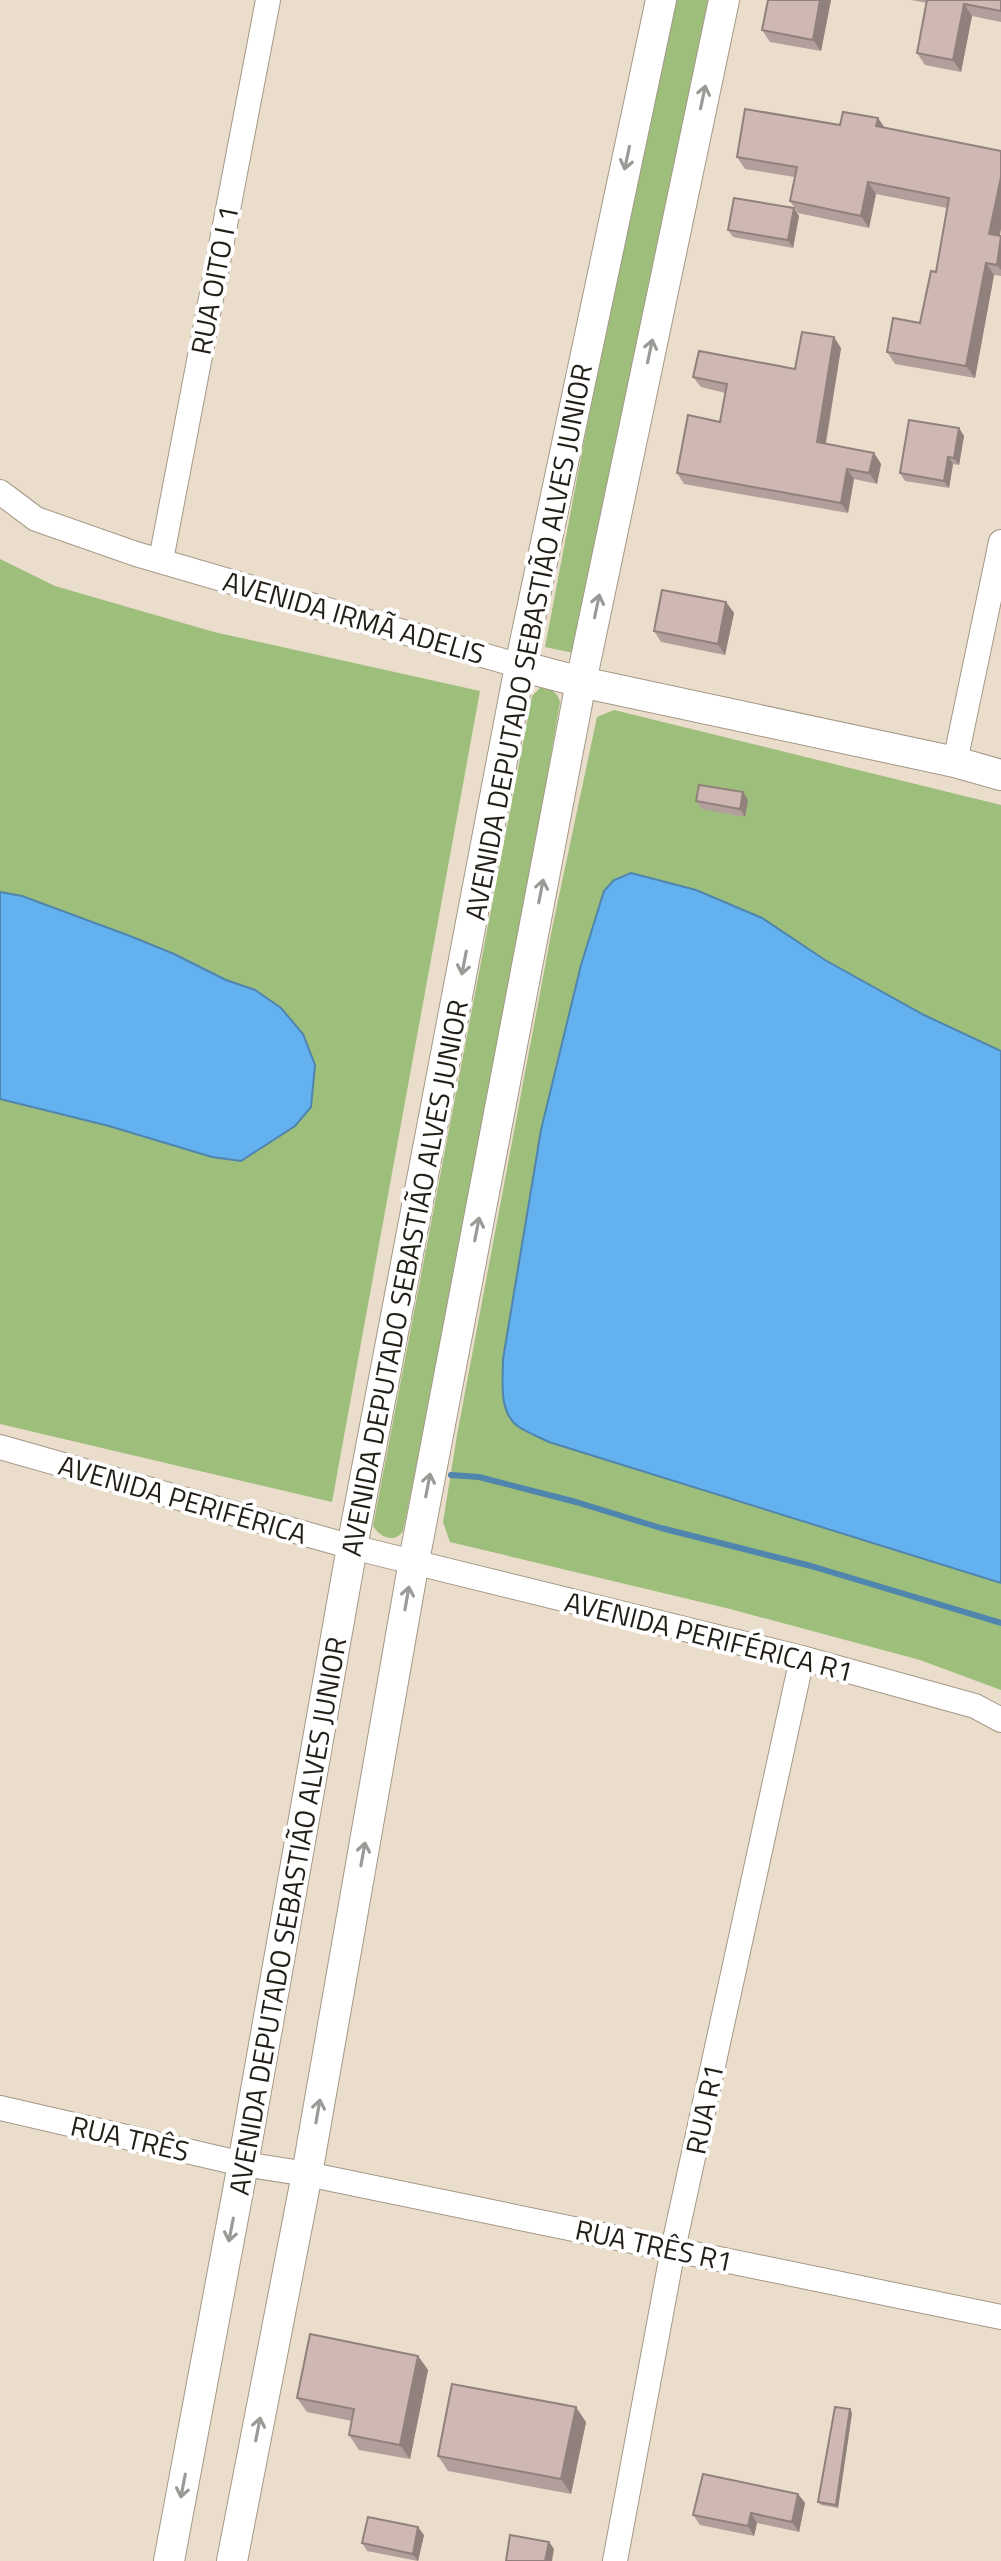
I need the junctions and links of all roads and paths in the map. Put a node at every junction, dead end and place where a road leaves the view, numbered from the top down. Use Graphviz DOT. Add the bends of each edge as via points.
graph roads {
  1 [pos="268,0"];
  2 [pos="661,0"];
  3 [pos="724,0"];
  4 [pos="0,492"];
  5 [pos="1001,542"];
  6 [pos="161,560"];
  7 [pos="520,666"];
  8 [pos="581,682"];
  9 [pos="955,762"];
  10 [pos="1001,775"];
  11 [pos="0,1447"];
  12 [pos="352,1547"];
  13 [pos="414,1561"];
  14 [pos="802,1658"];
  15 [pos="1001,1720"];
  16 [pos="0,2108"];
  17 [pos="243,2164"];
  18 [pos="307,2174"];
  19 [pos="673,2249"];
  20 [pos="1001,2317"];
  21 [pos="169,2561"];
  22 [pos="232,2561"];
  23 [pos="615,2561"];
  1 -- 6 [label="street, RUA OITO I 1"];
  2 -- 7 [label="street, AVENIDA DEPUTADO SEBASTIÃO ALVES JUNIOR, one-way"];
  8 -- 3 [label="street, one-way"];
  4 -- 6 [label="street, AVENIDA IRMÃ ADELIS" via="36,519"];
  5 -- 9 [label="street"];
  6 -- 7 [label="street, AVENIDA IRMÃ ADELIS"];
  7 -- 8 [label="street, AVENIDA IRMÃ ADELIS"];
  7 -- 12 [label="street, AVENIDA DEPUTADO SEBASTIÃO ALVES JUNIOR, one-way"];
  8 -- 9 [label="street, AVENIDA IRMÃ ADELIS"];
  13 -- 8 [label="street, one-way"];
  9 -- 10 [label="street, AVENIDA IRMÃ ADELIS"];
  11 -- 12 [label="street, AVENIDA PERIFÉRICA"];
  12 -- 13 [label="street, AVENIDA PERIFÉRICA"];
  12 -- 17 [label="street, AVENIDA DEPUTADO SEBASTIÃO ALVES JUNIOR"];
  13 -- 14 [label="street, AVENIDA PERIFÉRICA R1"];
  18 -- 13 [label="street, one-way"];
  14 -- 15 [label="street, AVENIDA PERIFÉRICA R1" via="975,1706"];
  14 -- 19 [label="street, RUA R1"];
  16 -- 17 [label="street, RUA TRÊS"];
  17 -- 18 [label="street, RUA TRÊS"];
  17 -- 21 [label="street, AVENIDA DEPUTADO SEBASTIÃO ALVES JUNIOR, one-way"];
  18 -- 19 [label="street, RUA TRÊS R1"];
  22 -- 18 [label="street, one-way"];
  19 -- 20 [label="street, RUA TRÊS R1"];
  19 -- 23 [label="street, RUA R1"];
}
